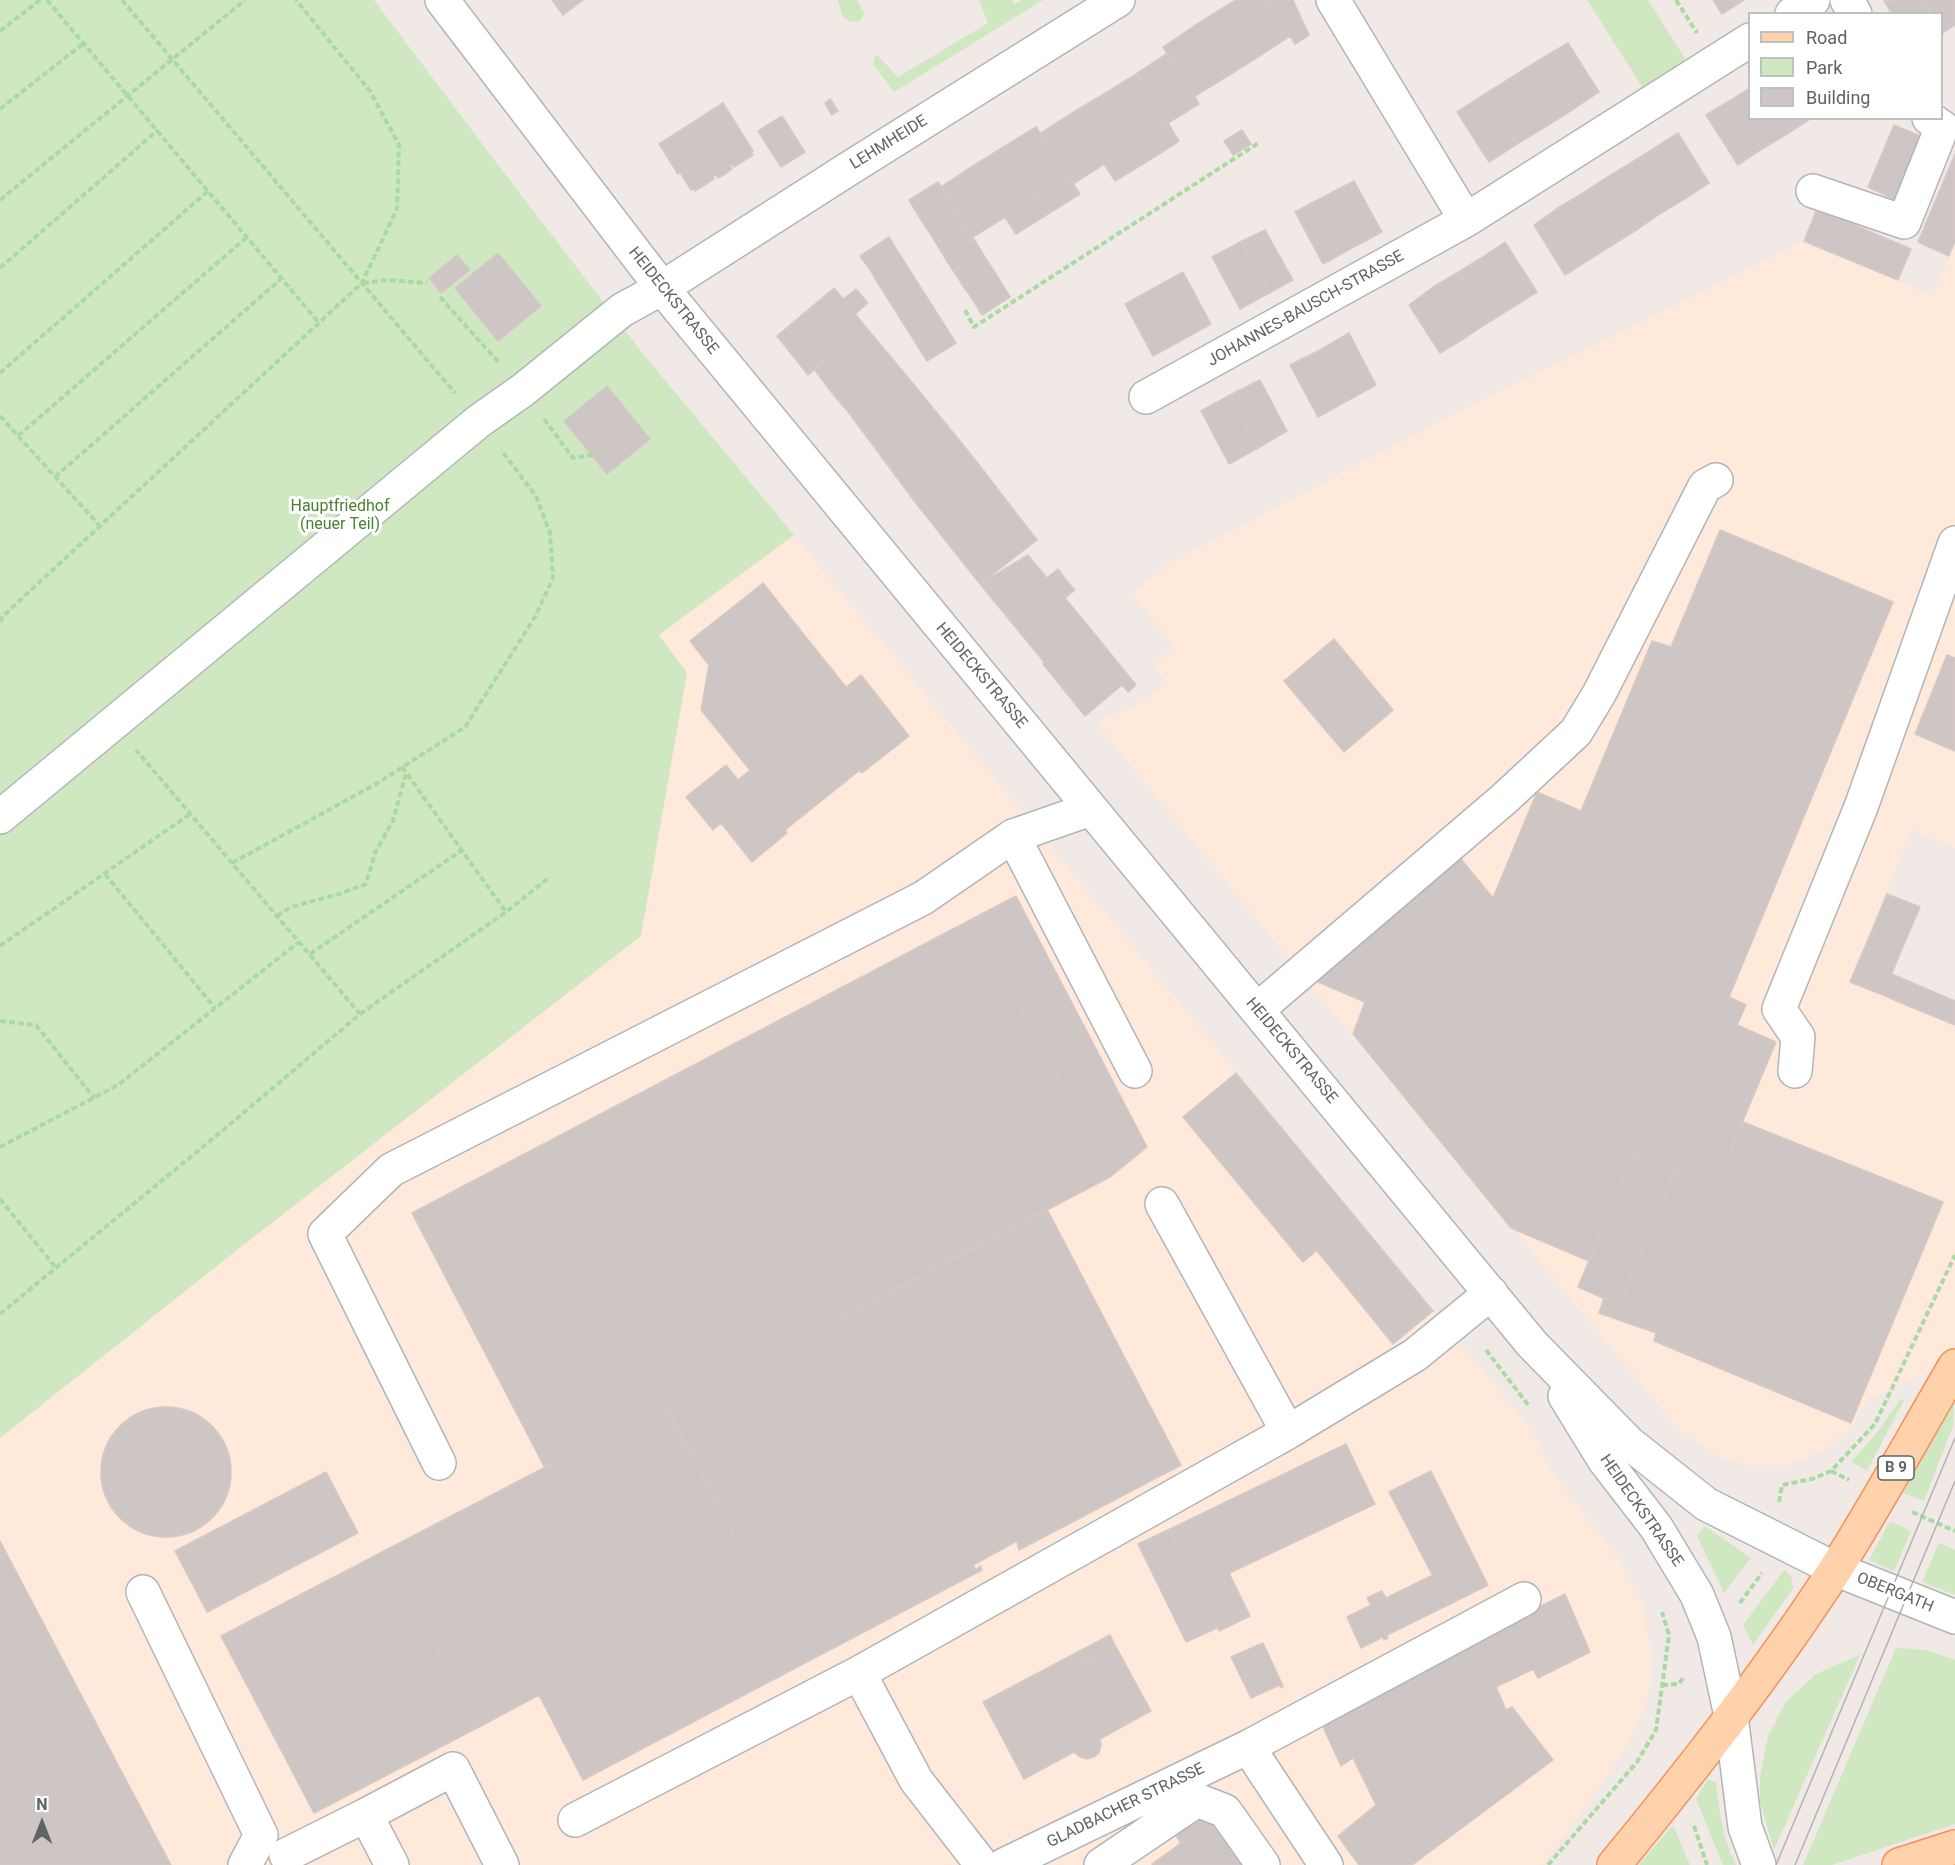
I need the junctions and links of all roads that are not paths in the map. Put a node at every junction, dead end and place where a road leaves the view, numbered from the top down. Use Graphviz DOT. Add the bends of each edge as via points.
graph roads {
  1 [pos="442,0"];
  2 [pos="1118,0"];
  3 [pos="1333,0"];
  4 [pos="1814,0"];
  5 [pos="1795,12"];
  6 [pos="1748,41"];
  7 [pos="1932,120"];
  8 [pos="1813,191"];
  9 [pos="1466,220"];
  10 [pos="662,288"];
  11 [pos="1146,397"];
  12 [pos="1716,480"];
  13 [pos="1955,543"];
  14 [pos="1091,809"];
  15 [pos="0,817"];
  16 [pos="1013,836"];
  17 [pos="1257,1010"];
  18 [pos="1135,1071"];
  19 [pos="1794,1071"];
  20 [pos="1162,1204"];
  21 [pos="1491,1293"];
  22 [pos="1532,1344"];
  23 [pos="1955,1366"];
  24 [pos="1288,1432"];
  25 [pos="439,1463"];
  26 [pos="1835,1569"];
  27 [pos="143,1592"];
  28 [pos="1524,1599"];
  29 [pos="1955,1617"];
  30 [pos="859,1673"];
  31 [pos="1731,1716"];
  32 [pos="1248,1747"];
  33 [pos="366,1815"];
  34 [pos="575,1820"];
  35 [pos="261,1835"];
  36 [pos="1955,1847"];
  37 [pos="289,1860"];
  38 [pos="245,1865"];
  39 [pos="392,1865"];
  40 [pos="502,1865"];
  41 [pos="982,1865"];
  42 [pos="1004,1865"];
  43 [pos="1101,1865"];
  44 [pos="1263,1865"];
  45 [pos="1326,1865"];
  46 [pos="1614,1865"];
  47 [pos="1760,1865"];
  48 [pos="1899,1865"];
  1 -- 10 [label="street, HEIDECKSTRASSE"];
  2 -- 10 [label="street, LEHMHEIDE"];
  3 -- 9 [label="street"];
  4 -- 5 [label="street"];
  6 -- 9 [label="street, JOHANNES-BAUSCH-STRASSE"];
  7 -- 8 [label="street" via="1942,126 1904,222"];
  9 -- 11 [label="street, JOHANNES-BAUSCH-STRASSE"];
  10 -- 14 [label="street, HEIDECKSTRASSE"];
  10 -- 15 [label="street, LEHMHEIDE" via="622,310 479,421"];
  12 -- 17 [label="street" via="1705,486 1576,732 1504,799"];
  13 -- 19 [label="street" via="1861,807 1779,1009 1798,1037"];
  14 -- 16 [label="street"];
  14 -- 17 [label="street, HEIDECKSTRASSE"];
  16 -- 18 [label="street"];
  16 -- 25 [label="street" via="923,898 391,1170 325,1234"];
  17 -- 21 [label="street, HEIDECKSTRASSE"];
  20 -- 24 [label="street"];
  21 -- 22 [label="street, HEIDECKSTRASSE"];
  21 -- 24 [label="street" via="1415,1355"];
  22 -- 26 [label="street, HEIDECKSTRASSE" via="1629,1443 1706,1504"];
  22 -- 31 [label="street, HEIDECKSTRASSE" via="1605,1461 1656,1527 1697,1595 1714,1637"];
  23 -- 26 [label="main road, B 9"];
  24 -- 30 [label="street"];
  26 -- 29 [label="street, OBERGATH"];
  26 -- 31 [label="main road, B 9"];
  27 -- 35 [label="street"];
  28 -- 32 [label="street, GLADBACHER STRASSE"];
  30 -- 34 [label="street"];
  30 -- 41 [label="street" via="916,1780"];
  31 -- 46 [label="main road, B 9"];
  31 -- 47 [label="street, HEIDECKSTRASSE" via="1745,1827"];
  32 -- 42 [label="street, GLADBACHER STRASSE"];
  32 -- 45 [label="street"];
  33 -- 37 [label="street"];
  33 -- 39 [label="street"];
  33 -- 40 [label="street" via="453,1769"];
  35 -- 37 [label="street"];
  35 -- 38 [label="street"];
  36 -- 48 [label="main road"];
  43 -- 44 [label="street" via="1197,1800 1225,1811"];
}
